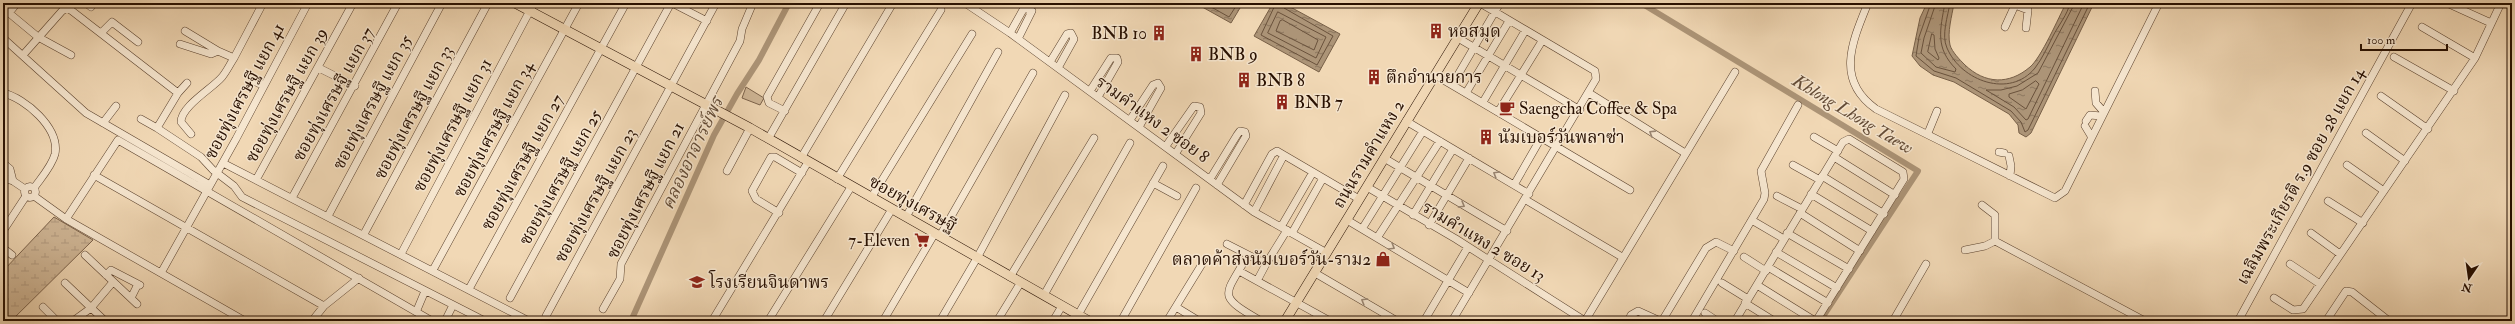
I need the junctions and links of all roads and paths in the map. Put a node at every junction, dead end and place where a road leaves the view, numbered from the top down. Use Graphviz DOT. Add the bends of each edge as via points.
graph roads {
  1 [pos="17,3"];
  2 [pos="263,3"];
  3 [pos="308,3"];
  4 [pos="353,3"];
  5 [pos="398,3"];
  6 [pos="442,3"];
  7 [pos="488,3"];
  8 [pos="515,3"];
  9 [pos="579,3"];
  10 [pos="626,3"];
  11 [pos="672,3"];
  12 [pos="716,3"];
  13 [pos="753,3"];
  14 [pos="820,3"];
  15 [pos="846,3"];
  16 [pos="893,3"];
  17 [pos="965,3"];
  18 [pos="1480,3"];
  19 [pos="1500,3"];
  20 [pos="1868,3"];
  21 [pos="2158,3"];
  22 [pos="2412,3"];
  23 [pos="2447,3"];
  24 [pos="2501,3"];
  25 [pos="2015,4"];
  26 [pos="532,7"];
  27 [pos="941,10"];
  28 [pos="1495,12"];
  29 [pos="707,21"];
  30 [pos="1510,21"];
  31 [pos="2492,23"];
  32 [pos="2005,27"];
  33 [pos="2422,27"];
  34 [pos="2026,28"];
  35 [pos="564,30"];
  36 [pos="185,31"];
  37 [pos="1525,31"];
  38 [pos="101,33"];
  39 [pos="1010,33"];
  40 [pos="972,34"];
  41 [pos="38,37"];
  42 [pos="3,38"];
  43 [pos="1458,38"];
  44 [pos="1018,39"];
  45 [pos="1542,40"];
  46 [pos="138,42"];
  47 [pos="180,44"];
  48 [pos="1473,48"];
  49 [pos="218,50"];
  50 [pos="600,50"];
  51 [pos="998,52"];
  52 [pos="23,55"];
  53 [pos="72,55"];
  54 [pos="1489,56"];
  55 [pos="2394,57"];
  56 [pos="234,58"];
  57 [pos="2475,58"];
  58 [pos="1050,62"];
  59 [pos="1504,65"];
  60 [pos="319,68"];
  61 [pos="1058,68"];
  62 [pos="636,69"];
  63 [pos="1735,72"];
  64 [pos="1033,73"];
  65 [pos="1521,74"];
  66 [pos="1435,75"];
  67 [pos="252,80"];
  68 [pos="187,83"];
  69 [pos="1452,85"];
  70 [pos="264,86"];
  71 [pos="355,86"];
  72 [pos="670,88"];
  73 [pos="1090,91"];
  74 [pos="2095,91"];
  75 [pos="2454,91"];
  76 [pos="3,93"];
  77 [pos="178,93"];
  78 [pos="1466,93"];
  79 [pos="1589,93"];
  80 [pos="1065,95"];
  81 [pos="2381,96"];
  82 [pos="1098,97"];
  83 [pos="1483,102"];
  84 [pos="1798,105"];
  85 [pos="116,106"];
  86 [pos="704,106"];
  87 [pos="1580,110"];
  88 [pos="785,111"];
  89 [pos="1937,111"];
  90 [pos="1498,112"];
  91 [pos="2102,114"];
  92 [pos="141,119"];
  93 [pos="1130,120"];
  94 [pos="1406,121"];
  95 [pos="103,122"];
  96 [pos="1139,127"];
  97 [pos="157,128"];
  98 [pos="750,128"];
  99 [pos="2428,129"];
  100 [pos="1423,131"];
  101 [pos="1928,133"];
  102 [pos="2366,133"];
  103 [pos="191,134"];
  104 [pos="2091,136"];
  105 [pos="1814,137"];
  106 [pos="1094,138"];
  107 [pos="1541,138"];
  108 [pos="768,139"];
  109 [pos="1440,141"];
  110 [pos="1130,143"];
  111 [pos="1166,146"];
  112 [pos="1557,148"];
  113 [pos="1453,149"];
  114 [pos="1838,150"];
  115 [pos="1176,153"];
  116 [pos="1685,154"];
  117 [pos="2004,154"];
  118 [pos="1284,155"];
  119 [pos="1384,158"];
  120 [pos="1469,158"];
  121 [pos="1834,158"];
  122 [pos="805,160"];
  123 [pos="2405,160"];
  124 [pos="223,162"];
  125 [pos="3,163"];
  126 [pos="1793,165"];
  127 [pos="2347,165"];
  128 [pos="1163,166"];
  129 [pos="1400,168"];
  130 [pos="727,171"];
  131 [pos="1313,172"];
  132 [pos="217,173"];
  133 [pos="802,173"];
  134 [pos="94,175"];
  135 [pos="2010,176"];
  136 [pos="3,178"];
  137 [pos="1323,178"];
  138 [pos="1416,178"];
  139 [pos="1821,178"];
  140 [pos="837,179"];
  141 [pos="1210,179"];
  142 [pos="13,180"];
  143 [pos="256,180"];
  144 [pos="1153,183"];
  145 [pos="1217,185"];
  146 [pos="1514,185"];
  147 [pos="851,187"];
  148 [pos="1367,187"];
  149 [pos="1431,187"];
  150 [pos="34,188"];
  151 [pos="1196,188"];
  152 [pos="208,189"];
  153 [pos="1630,190"];
  154 [pos="2384,191"];
  155 [pos="26,193"];
  156 [pos="1811,194"];
  157 [pos="1895,195"];
  158 [pos="34,196"];
  159 [pos="1177,196"];
  160 [pos="1383,196"];
  161 [pos="1446,196"];
  162 [pos="1777,196"];
  163 [pos="1528,197"];
  164 [pos="292,198"];
  165 [pos="871,198"];
  166 [pos="1359,199"];
  167 [pos="2328,201"];
  168 [pos="1244,205"];
  169 [pos="1982,205"];
  170 [pos="1398,206"];
  171 [pos="892,210"];
  172 [pos="1801,211"];
  173 [pos="1254,212"];
  174 [pos="779,213"];
  175 [pos="1884,214"];
  176 [pos="1413,215"];
  177 [pos="328,216"];
  178 [pos="906,217"];
  179 [pos="66,219"];
  180 [pos="1347,220"];
  181 [pos="1755,222"];
  182 [pos="2362,223"];
  183 [pos="1429,224"];
  184 [pos="188,227"];
  185 [pos="1362,229"];
  186 [pos="1287,230"];
  187 [pos="3,231"];
  188 [pos="1507,231"];
  189 [pos="1872,232"];
  190 [pos="2311,233"];
  191 [pos="364,234"];
  192 [pos="938,235"];
  193 [pos="1786,236"];
  194 [pos="1377,238"];
  195 [pos="1995,241"];
  196 [pos="1227,244"];
  197 [pos="1468,247"];
  198 [pos="3,248"];
  199 [pos="1965,250"];
  200 [pos="1734,251"];
  201 [pos="1860,251"];
  202 [pos="1776,252"];
  203 [pos="1327,253"];
  204 [pos="401,254"];
  205 [pos="2340,254"];
  206 [pos="12,255"];
  207 [pos="85,255"];
  208 [pos="1248,255"];
  209 [pos="1622,257"];
  210 [pos="977,258"];
  211 [pos="1744,258"];
  212 [pos="1489,260"];
  213 [pos="1202,264"];
  214 [pos="1266,264"];
  215 [pos="1926,264"];
  216 [pos="2290,264"];
  217 [pos="1767,269"];
  218 [pos="1848,269"];
  219 [pos="433,270"];
  220 [pos="1239,270"];
  221 [pos="161,273"];
  222 [pos="1315,273"];
  223 [pos="106,275"];
  224 [pos="1010,276"];
  225 [pos="359,278"];
  226 [pos="1257,280"];
  227 [pos="1448,281"];
  228 [pos="114,282"];
  229 [pos="1021,282"];
  230 [pos="65,283"];
  231 [pos="1722,283"];
  232 [pos="2320,284"];
  233 [pos="1757,285"];
  234 [pos="1836,288"];
  235 [pos="469,289"];
  236 [pos="426,291"];
  237 [pos="1469,293"];
  238 [pos="1044,296"];
  239 [pos="131,298"];
  240 [pos="510,298"];
  241 [pos="2274,298"];
  242 [pos="1746,301"];
  243 [pos="1296,303"];
  244 [pos="1828,303"];
  245 [pos="137,304"];
  246 [pos="324,306"];
  247 [pos="453,306"];
  248 [pos="1062,306"];
  249 [pos="1176,307"];
  250 [pos="43,308"];
  251 [pos="91,308"];
  252 [pos="603,309"];
  253 [pos="417,310"];
  254 [pos="1705,313"];
  255 [pos="1078,315"];
  256 [pos="546,316"];
  257 [pos="885,318"];
  258 [pos="481,320"];
  259 [pos="57,321"];
  260 [pos="73,321"];
  261 [pos="105,321"];
  262 [pos="245,321"];
  263 [pos="312,321"];
  264 [pos="432,321"];
  265 [pos="445,321"];
  266 [pos="529,321"];
  267 [pos="712,321"];
  268 [pos="768,321"];
  269 [pos="824,321"];
  270 [pos="940,321"];
  271 [pos="997,321"];
  272 [pos="1053,321"];
  273 [pos="1088,321"];
  274 [pos="1121,321"];
  275 [pos="1167,321"];
  276 [pos="1199,321"];
  277 [pos="1261,321"];
  278 [pos="1285,321"];
  279 [pos="1330,321"];
  280 [pos="1397,321"];
  281 [pos="1424,321"];
  282 [pos="1452,321"];
  283 [pos="1585,321"];
  284 [pos="1628,321"];
  285 [pos="1661,321"];
  286 [pos="1692,321"];
  287 [pos="1717,321"];
  288 [pos="1735,321"];
  289 [pos="1774,321"];
  290 [pos="1815,321"];
  291 [pos="1893,321"];
  292 [pos="2145,321"];
  293 [pos="2238,321"];
  294 [pos="2326,321"];
  295 [pos="2389,321"];
  1 -- 41 [label="street" via="10,13"];
  2 -- 56 [label="street"];
  3 -- 70 [label="street, ซอยทุ่งเศรษฐี แยก 41"];
  4 -- 60 [label="street, ซอยทุ่งเศรษฐี แยก 39"];
  5 -- 71 [label="street, ซอยทุ่งเศรษฐี แยก 37"];
  6 -- 177 [label="street, ซอยทุ่งเศรษฐี แยก 35"];
  7 -- 191 [label="street, ซอยทุ่งเศรษฐี แยก 33"];
  8 -- 26 [label="main road, ซอยทุ่งเศรษฐี"];
  9 -- 35 [label="street, ซอยทุ่งเศรษฐี แยก 34"];
  10 -- 50 [label="street, ซอยทุ่งเศรษฐี แยก 27"];
  11 -- 29 [label="street"];
  11 -- 62 [label="street, ซอยทุ่งเศรษฐี แยก 25"];
  12 -- 29 [label="street, ซอยทุ่งเศรษฐี แยก 23"];
  13 -- 86 [label="street, ซอยทุ่งเศรษฐี แยก 21" via="740,41"];
  14 -- 88 [label="street" via="767,96 769,103"];
  15 -- 88 [label="street"];
  16 -- 122 [label="street"];
  17 -- 39 [label="street, รามคำแหง 2 ซอย 8"];
  18 -- 28 [label="street"];
  18 -- 43 [label="main road, ถนนรามคำแหง 2" via="1471,13"];
  19 -- 28 [label="street"];
  20 -- 101 [label="street" via="1850,59 1850,73 1856,89 1865,101 1876,108"];
  21 -- 91 [label="street"];
  22 -- 293 [label="street, เฉลิมพระเกียรติ ร.9 ซอย 28 แยก 14"];
  23 -- 31 [label="street"];
  24 -- 31 [label="street"];
  25 -- 32 [label="street"];
  25 -- 34 [label="street" via="2028,10"];
  26 -- 35 [label="main road, ซอยทุ่งเศรษฐี"];
  26 -- 204 [label="street, ซอยทุ่งเศรษฐี แยก 31"];
  27 -- 140 [label="street"];
  28 -- 30 [label="street"];
  28 -- 48 [label="street"];
  29 -- 72 [label="street, ซอยทุ่งเศรษฐี แยก 23"];
  30 -- 37 [label="street"];
  30 -- 54 [label="street"];
  31 -- 57 [label="street"];
  33 -- 57 [label="street"];
  35 -- 50 [label="main road, ซอยทุ่งเศรษฐี"];
  35 -- 219 [label="street, ซอยทุ่งเศรษฐี แยก 34"];
  36 -- 49 [label="street"];
  37 -- 45 [label="street"];
  37 -- 59 [label="street"];
  38 -- 41 [label="street" via="67,8"];
  38 -- 46 [label="street" via="114,22"];
  38 -- 77 [label="street"];
  39 -- 44 [label="street, รามคำแหง 2 ซอย 8"];
  39 -- 44 [label="street" via="1024,8 1032,12"];
  40 -- 165 [label="street"];
  41 -- 52 [label="street"];
  41 -- 53 [label="street"];
  42 -- 52 [label="street"];
  43 -- 48 [label="street"];
  43 -- 66 [label="main road, ถนนรามคำแหง 2"];
  44 -- 58 [label="street, รามคำแหง 2 ซอย 8"];
  45 -- 65 [label="street"];
  45 -- 79 [label="street" via="1595,72 1596,79"];
  47 -- 49 [label="street" via="211,54"];
  48 -- 54 [label="street"];
  48 -- 69 [label="street"];
  49 -- 56 [label="street"];
  50 -- 62 [label="main road, ซอยทุ่งเศรษฐี"];
  50 -- 235 [label="street, ซอยทุ่งเศรษฐี แยก 27"];
  51 -- 178 [label="street"];
  52 -- 95 [label="street" via="86,113"];
  54 -- 59 [label="street"];
  54 -- 78 [label="street"];
  55 -- 75 [label="street"];
  56 -- 103 [label="street" via="224,75 182,116 181,122"];
  57 -- 75 [label="street"];
  58 -- 61 [label="street, รามคำแหง 2 ซอย 8"];
  58 -- 61 [label="street" via="1067,34 1071,33 1074,39"];
  59 -- 65 [label="street"];
  59 -- 83 [label="street"];
  60 -- 71 [label="street"];
  60 -- 143 [label="street, ซอยทุ่งเศรษฐี แยก 39"];
  61 -- 73 [label="street, รามคำแหง 2 ซอย 8"];
  62 -- 72 [label="main road, ซอยทุ่งเศรษฐี"];
  62 -- 240 [label="street, ซอยทุ่งเศรษฐี แยก 25"];
  63 -- 116 [label="street"];
  64 -- 192 [label="street"];
  65 -- 87 [label="street"];
  65 -- 90 [label="street"];
  66 -- 69 [label="street"];
  66 -- 94 [label="main road, ถนนรามคำแหง 2"];
  67 -- 70 [label="street"];
  68 -- 77 [label="street"];
  69 -- 78 [label="street"];
  70 -- 124 [label="street, ซอยทุ่งเศรษฐี แยก 41"];
  71 -- 164 [label="street, ซอยทุ่งเศรษฐี แยก 37"];
  72 -- 86 [label="main road, ซอยทุ่งเศรษฐี"];
  72 -- 256 [label="street, ซอยทุ่งเศรษฐี แยก 23"];
  73 -- 82 [label="street, รามคำแหง 2 ซอย 8"];
  73 -- 82 [label="street" via="1111,58 1117,58 1118,62"];
  74 -- 91 [label="street" via="2096,103"];
  75 -- 99 [label="street"];
  76 -- 150 [label="street" via="12,95 37,114 51,129 55,155"];
  77 -- 97 [label="street"];
  78 -- 83 [label="street"];
  79 -- 87 [label="street"];
  116 -- 79 [label="street, one-way"];
  80 -- 210 [label="street"];
  81 -- 99 [label="street"];
  82 -- 93 [label="street, รามคำแหง 2 ซอย 8"];
  83 -- 90 [label="street"];
  84 -- 200 [label="street" via="1761,171 1765,196"];
  85 -- 95 [label="street"];
  86 -- 98 [label="main road, ซอยทุ่งเศรษฐี"];
  86 -- 252 [label="street, ซอยทุ่งเศรษฐี แยก 21" via="621,264 620,279"];
  87 -- 112 [label="street"];
  88 -- 108 [label="street"];
  89 -- 101 [label="street"];
  90 -- 107 [label="street"];
  91 -- 104 [label="street"];
  91 -- 104 [label="street" via="2090,115 2086,124"];
  92 -- 97 [label="street"];
  93 -- 96 [label="street, รามคำแหง 2 ซอย 8"];
  93 -- 96 [label="street" via="1153,85 1158,83 1161,88"];
  94 -- 100 [label="street"];
  94 -- 119 [label="main road, ถนนรามคำแหง 2"];
  95 -- 152 [label="street"];
  96 -- 111 [label="street, รามคำแหง 2 ซอย 8"];
  97 -- 132 [label="street" via="201,157"];
  98 -- 108 [label="main road, ซอยทุ่งเศรษฐี"];
  98 -- 130 [label="street"];
  99 -- 123 [label="street"];
  100 -- 109 [label="street"];
  100 -- 129 [label="street"];
  101 -- 135 [label="street"];
  102 -- 123 [label="street"];
  104 -- 135 [label="street" via="2061,195 2050,197"];
  105 -- 114 [label="street"];
  106 -- 224 [label="street"];
  107 -- 112 [label="street"];
  107 -- 146 [label="street"];
  108 -- 122 [label="main road, ซอยทุ่งเศรษฐี"];
  109 -- 113 [label="street"];
  109 -- 138 [label="street"];
  110 -- 238 [label="street"];
  111 -- 115 [label="street, รามคำแหง 2 ซอย 8"];
  111 -- 115 [label="street" via="1194,106 1200,107 1201,113"];
  112 -- 153 [label="street"];
  112 -- 163 [label="street"];
  113 -- 120 [label="street"];
  113 -- 149 [label="street"];
  114 -- 121 [label="street"];
  114 -- 157 [label="street" via="1843,142 1849,139 1903,172 1904,179"];
  115 -- 141 [label="street, รามคำแหง 2 ซอย 8"];
  116 -- 209 [label="street"];
  117 -- 135 [label="street" via="2012,166"];
  118 -- 131 [label="street"];
  118 -- 168 [label="street" via="1277,151 1272,154"];
  118 -- 173 [label="street"];
  119 -- 129 [label="street"];
  119 -- 148 [label="main road, ถนนรามคำแหง 2"];
  146 -- 120 [label="street, one-way"];
  120 -- 161 [label="street"];
  121 -- 139 [label="street"];
  121 -- 157 [label="street"];
  122 -- 133 [label="street"];
  122 -- 140 [label="main road, ซอยทุ่งเศรษฐี"];
  123 -- 154 [label="street"];
  124 -- 132 [label="street, ซอยทุ่งเศรษฐี แยก 41"];
  124 -- 143 [label="street"];
  125 -- 142 [label="street" via="10,169"];
  126 -- 139 [label="street"];
  127 -- 154 [label="street"];
  128 -- 144 [label="street"];
  129 -- 138 [label="street"];
  129 -- 160 [label="street"];
  131 -- 137 [label="street"];
  131 -- 186 [label="street"];
  132 -- 152 [label="street, ซอยทุ่งเศรษฐี แยก 41"];
  132 -- 236 [label="street" via="234,186 242,197"];
  133 -- 174 [label="street"];
  133 -- 174 [label="street" via="771,157 752,191 756,199"];
  134 -- 152 [label="street" via="118,140"];
  134 -- 179 [label="street"];
  134 -- 184 [label="street"];
  136 -- 142 [label="street"];
  137 -- 166 [label="street"];
  137 -- 186 [label="street"];
  138 -- 149 [label="street"];
  138 -- 170 [label="street"];
  139 -- 156 [label="street"];
  139 -- 175 [label="street"];
  140 -- 147 [label="main road, ซอยทุ่งเศรษฐี"];
  141 -- 145 [label="street, รามคำแหง 2 ซอย 8"];
  141 -- 145 [label="street" via="1237,135 1240,131 1245,132 1246,136"];
  142 -- 155 [label="street"];
  143 -- 164 [label="street"];
  144 -- 159 [label="street"];
  144 -- 255 [label="street"];
  145 -- 168 [label="street, รามคำแหง 2 ซอย 8"];
  146 -- 163 [label="street"];
  147 -- 165 [label="main road, ซอยทุ่งเศรษฐี"];
  147 -- 268 [label="street"];
  148 -- 160 [label="street, รามคำแหง 2 ซอย 13"];
  148 -- 166 [label="main road, ถนนรามคำแหง 2"];
  149 -- 161 [label="street"];
  149 -- 176 [label="street"];
  150 -- 155 [label="street" via="29,187"];
  150 -- 158 [label="street"];
  151 -- 274 [label="street"];
  152 -- 184 [label="street, ซอยทุ่งเศรษฐี แยก 41"];
  152 -- 225 [label="street"];
  154 -- 182 [label="street"];
  155 -- 158 [label="street"];
  155 -- 187 [label="street"];
  156 -- 172 [label="street"];
  156 -- 189 [label="street"];
  157 -- 175 [label="street"];
  158 -- 179 [label="street"];
  160 -- 170 [label="street, รามคำแหง 2 ซอย 13"];
  160 -- 185 [label="street"];
  161 -- 183 [label="street"];
  161 -- 188 [label="street, one-way"];
  162 -- 172 [label="street"];
  163 -- 188 [label="street"];
  163 -- 209 [label="street"];
  164 -- 177 [label="street"];
  165 -- 171 [label="main road, ซอยทุ่งเศรษฐี"];
  166 -- 180 [label="main road, ถนนรามคำแหง 2"];
  167 -- 182 [label="street"];
  168 -- 173 [label="street, รามคำแหง 2 ซอย 8"];
  169 -- 195 [label="street" via="1995,215"];
  170 -- 176 [label="street, รามคำแหง 2 ซอย 13"];
  170 -- 194 [label="street"];
  171 -- 178 [label="main road, ซอยทุ่งเศรษฐี"];
  171 -- 269 [label="street"];
  172 -- 193 [label="street"];
  172 -- 201 [label="street"];
  173 -- 186 [label="street, รามคำแหง 2 ซอย 8"];
  174 -- 267 [label="street"];
  175 -- 189 [label="street"];
  176 -- 183 [label="street, รามคำแหง 2 ซอย 13"];
  177 -- 191 [label="street"];
  178 -- 192 [label="main road, ซอยทุ่งเศรษฐี"];
  179 -- 221 [label="street"];
  180 -- 185 [label="street"];
  180 -- 203 [label="main road, ถนนรามคำแหง 2"];
  181 -- 193 [label="street"];
  182 -- 205 [label="street"];
  183 -- 197 [label="street, รามคำแหง 2 ซอย 13"];
  184 -- 221 [label="street, ซอยทุ่งเศรษฐี แยก 41"];
  184 -- 246 [label="street"];
  185 -- 194 [label="street"];
  186 -- 203 [label="street, รามคำแหง 2 ซอย 8"];
  186 -- 214 [label="street"];
  188 -- 212 [label="street"];
  189 -- 201 [label="street"];
  190 -- 205 [label="street"];
  191 -- 204 [label="street"];
  192 -- 210 [label="main road, ซอยทุ่งเศรษฐี"];
  192 -- 257 [label="street"];
  193 -- 202 [label="street"];
  193 -- 218 [label="street"];
  194 -- 227 [label="street, one-way"];
  195 -- 199 [label="street"];
  195 -- 292 [label="street"];
  196 -- 208 [label="street"];
  197 -- 212 [label="street, รามคำแหง 2 ซอย 13"];
  197 -- 227 [label="street"];
  198 -- 206 [label="street"];
  200 -- 285 [label="street" via="1716,242 1706,248"];
  200 -- 286 [label="street"];
  201 -- 218 [label="street"];
  202 -- 217 [label="street"];
  202 -- 234 [label="street"];
  203 -- 222 [label="main road, ถนนรามคำแหง 2"];
  204 -- 219 [label="street"];
  205 -- 232 [label="street"];
  207 -- 223 [label="street"];
  208 -- 214 [label="street"];
  208 -- 220 [label="street"];
  209 -- 283 [label="street"];
  210 -- 224 [label="main road, ซอยทุ่งเศรษฐี"];
  210 -- 270 [label="street"];
  211 -- 217 [label="street"];
  212 -- 237 [label="street"];
  212 -- 283 [label="street, รามคำแหง 2 ซอย 13"];
  213 -- 249 [label="street"];
  214 -- 226 [label="street"];
  215 -- 291 [label="street"];
  216 -- 232 [label="street"];
  217 -- 233 [label="street"];
  217 -- 244 [label="street"];
  218 -- 234 [label="street"];
  219 -- 235 [label="street"];
  220 -- 226 [label="street"];
  220 -- 277 [label="street" via="1228,290 1228,297 1234,306"];
  221 -- 262 [label="street"];
  222 -- 243 [label="main road, ถนนรามคำแหง 2"];
  280 -- 222 [label="street, one-way"];
  223 -- 228 [label="street"];
  223 -- 239 [label="street" via="111,270 116,271 139,285"];
  224 -- 229 [label="main road, ซอยทุ่งเศรษฐี"];
  225 -- 246 [label="street"];
  225 -- 264 [label="street"];
  226 -- 243 [label="street"];
  227 -- 237 [label="street"];
  227 -- 281 [label="street"];
  228 -- 239 [label="street"];
  228 -- 251 [label="street"];
  229 -- 238 [label="main road, ซอยทุ่งเศรษฐี"];
  229 -- 271 [label="street"];
  230 -- 251 [label="street"];
  231 -- 242 [label="street"];
  232 -- 241 [label="street" via="2303,309 2293,310"];
  233 -- 242 [label="street"];
  233 -- 290 [label="street"];
  234 -- 244 [label="street"];
  235 -- 266 [label="street"];
  236 -- 247 [label="street"];
  236 -- 253 [label="street"];
  237 -- 282 [label="street"];
  238 -- 248 [label="main road, ซอยทุ่งเศรษฐี"];
  239 -- 245 [label="street"];
  242 -- 288 [label="street"];
  242 -- 289 [label="street"];
  243 -- 278 [label="main road, ถนนรามคำแหง 2"];
  243 -- 279 [label="street"];
  244 -- 290 [label="street"];
  246 -- 263 [label="street"];
  247 -- 258 [label="street"];
  247 -- 265 [label="street"];
  248 -- 255 [label="main road, ซอยทุ่งเศรษฐี"];
  248 -- 272 [label="street"];
  249 -- 275 [label="street"];
  249 -- 276 [label="street"];
  250 -- 259 [label="street"];
  251 -- 260 [label="street"];
  251 -- 261 [label="street"];
  254 -- 287 [label="street"];
  255 -- 273 [label="main road, ซอยทุ่งเศรษฐี"];
  284 -- 285 [label="street" via="1631,315 1638,312"];
  294 -- 295 [label="street" via="2346,291 2352,292"];
}
